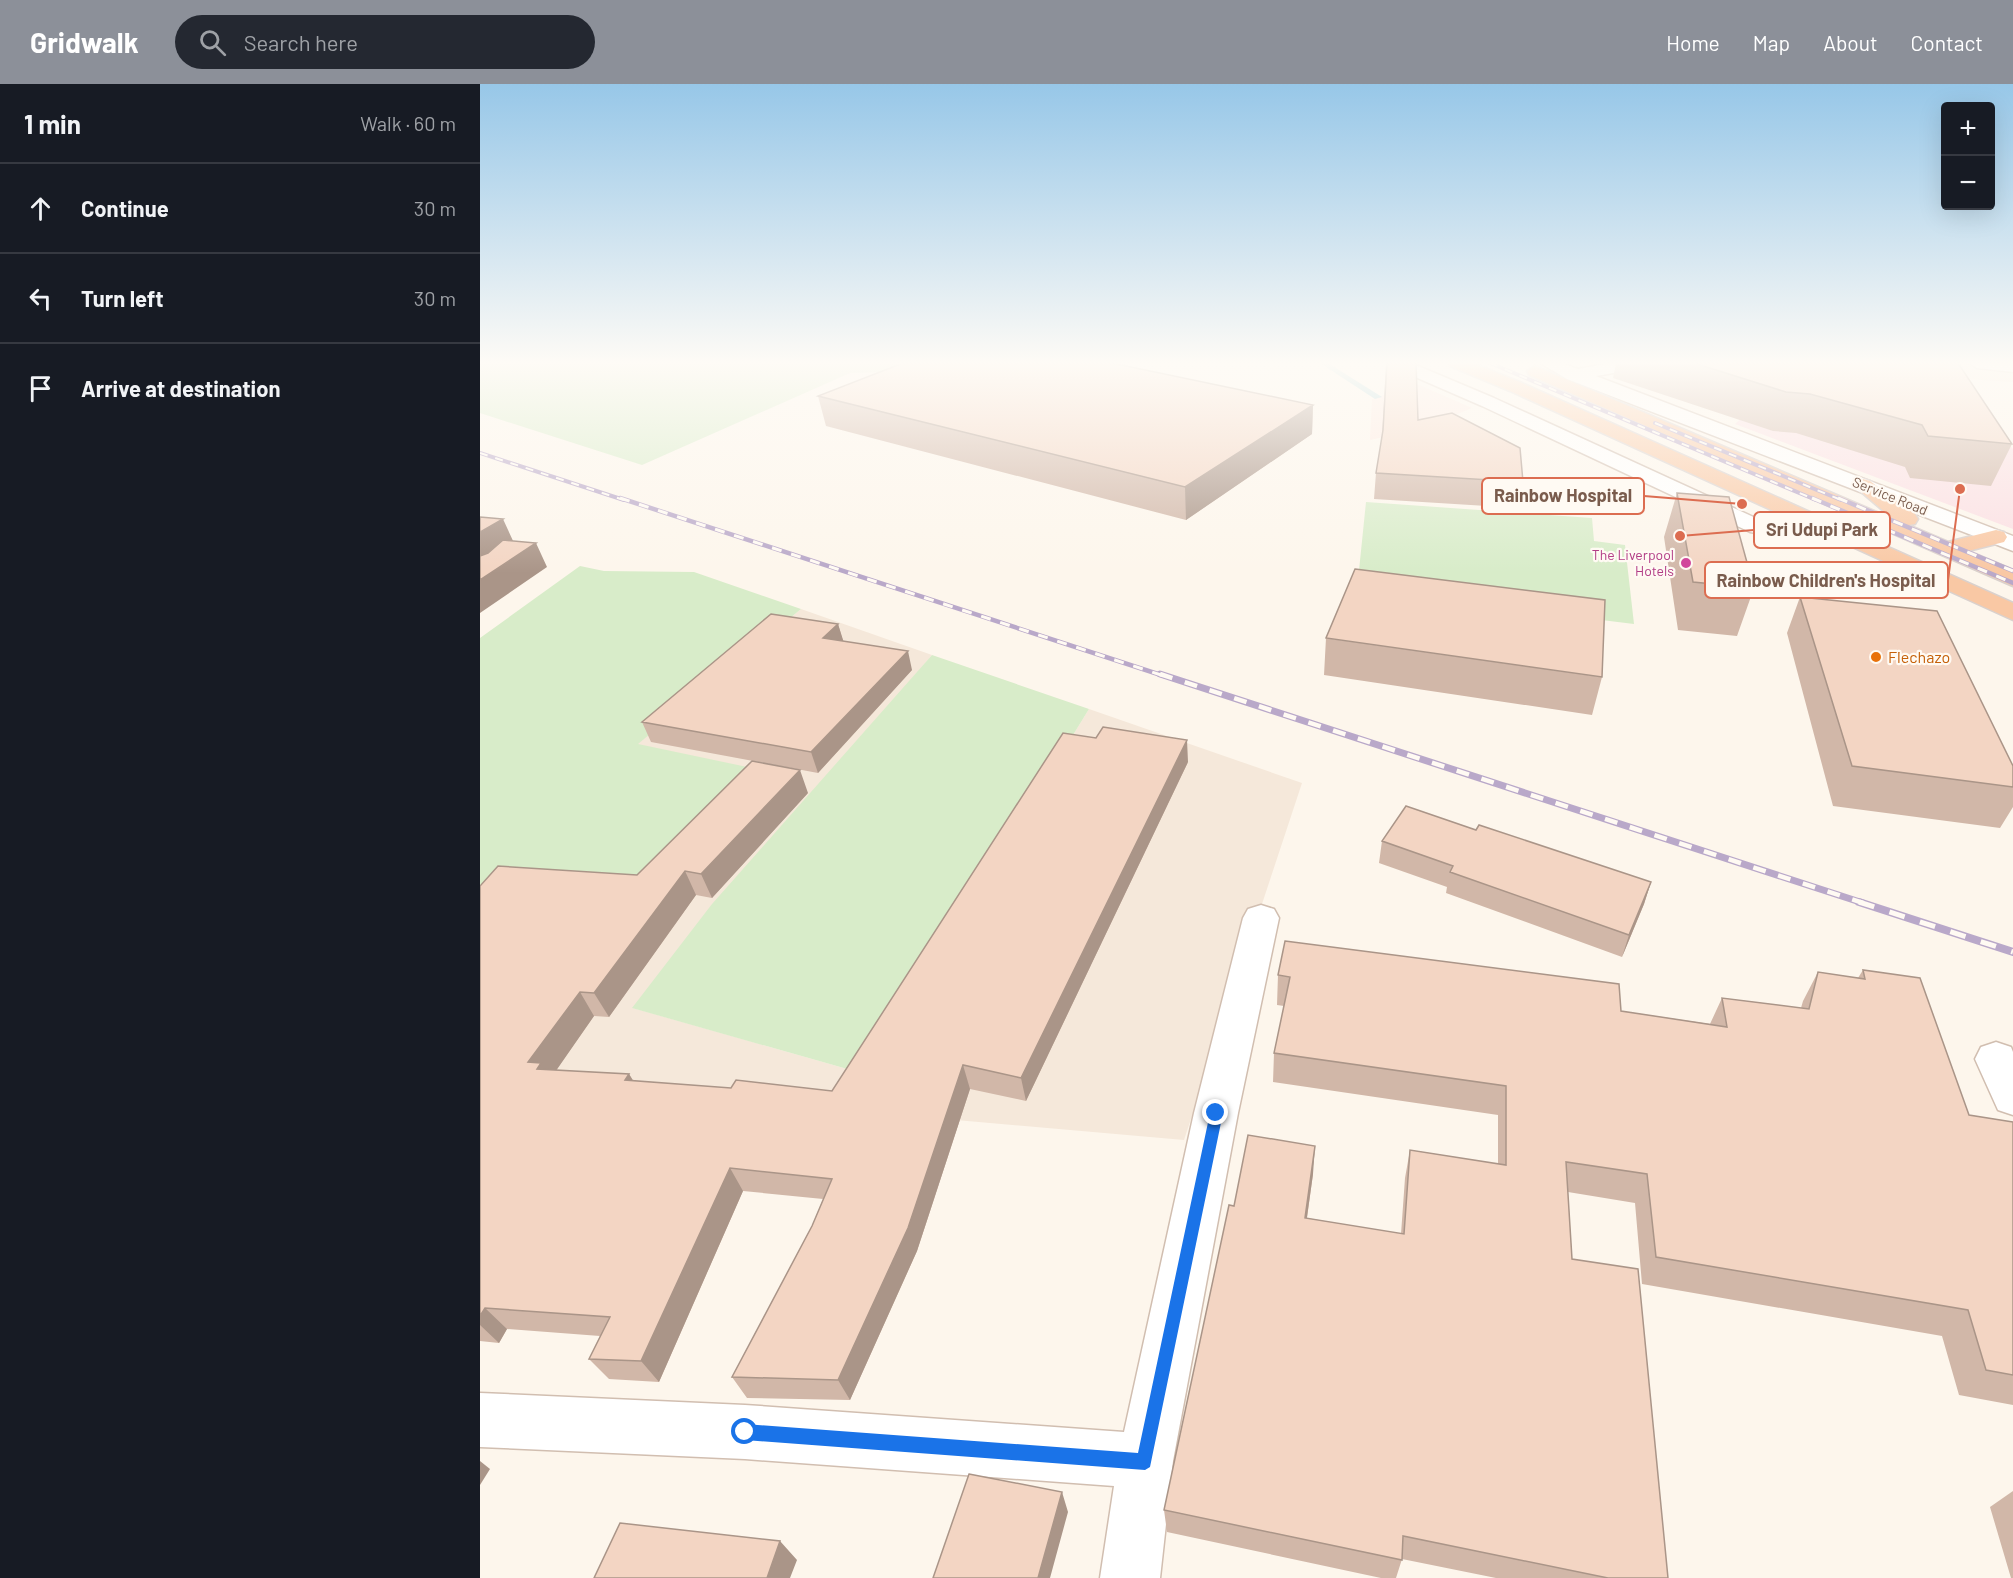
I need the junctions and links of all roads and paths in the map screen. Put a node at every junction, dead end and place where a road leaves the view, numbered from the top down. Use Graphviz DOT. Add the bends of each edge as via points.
graph roads {
  1 [pos="1554,433"];
  2 [pos="1616,433"];
  3 [pos="1676,433"];
  4 [pos="1725,433"];
  5 [pos="1863,485"];
  6 [pos="1803,518"];
  7 [pos="2004,541"];
  8 [pos="1946,550"];
  9 [pos="2013,579"];
  10 [pos="2013,612"];
  11 [pos="1261,918"];
  12 [pos="1996,1059"];
  13 [pos="2013,1097"];
  14 [pos="480,1420"];
  15 [pos="1145,1461"];
  16 [pos="1130,1578"];
  1 -- 6 [label="street" via="1758,527"];
  2 -- 6 [label="highway"];
  3 -- 8 [label="highway"];
  4 -- 5 [label="street, Service Road"];
  5 -- 7 [label="street, Service Road"];
  5 -- 8 [label="highway"];
  6 -- 10 [label="highway"];
  7 -- 8 [label="highway"];
  8 -- 9 [label="highway"];
  11 -- 15 [label="street" via="1216,1113"];
  12 -- 13 [label="street"];
  14 -- 15 [label="street" via="745,1432"];
  15 -- 16 [label="street"];
}
